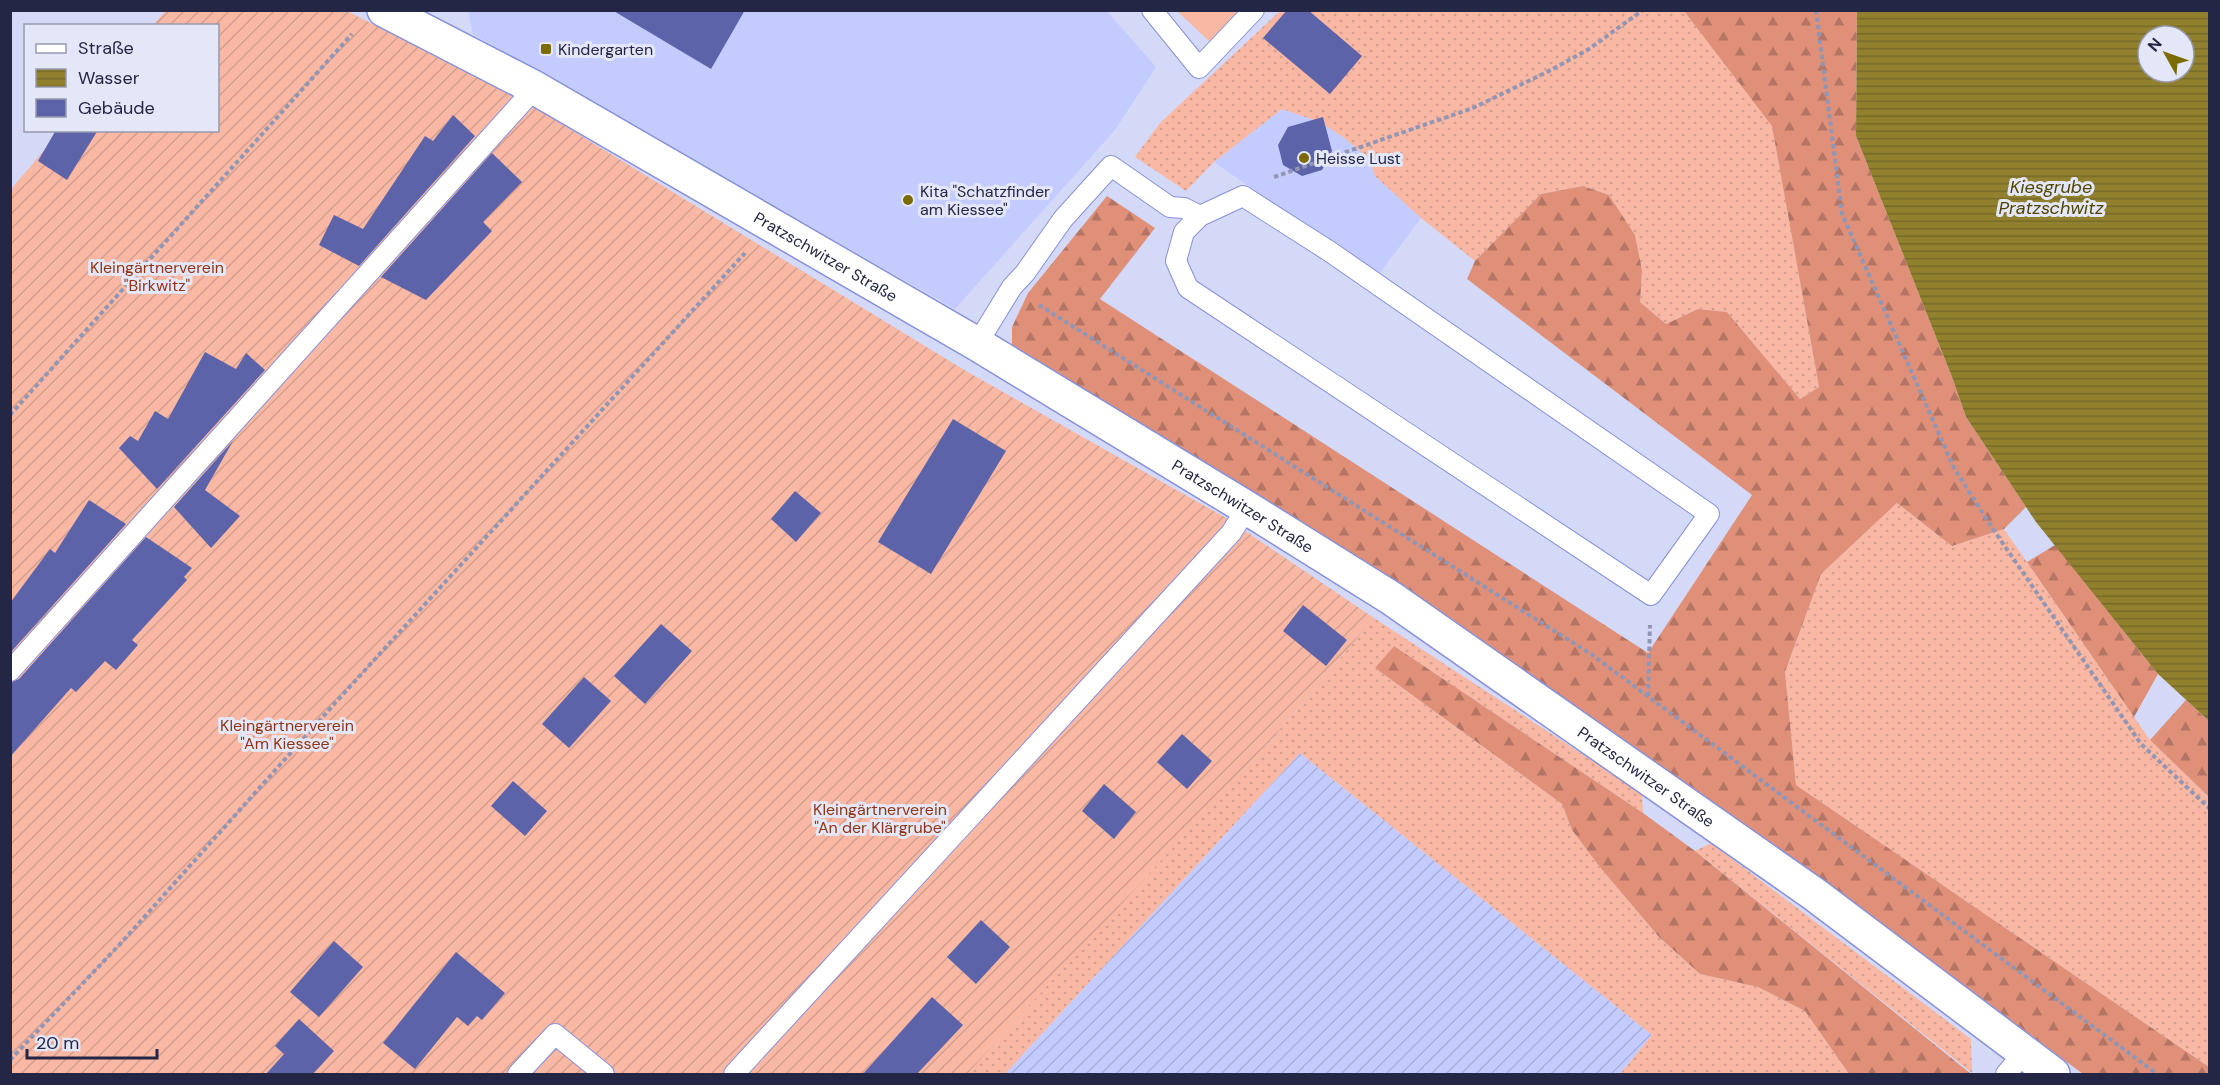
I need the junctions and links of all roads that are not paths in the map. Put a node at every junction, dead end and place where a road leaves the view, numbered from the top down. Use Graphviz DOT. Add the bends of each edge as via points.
graph roads {
  1 [pos="384,10"];
  2 [pos="1152,10"];
  3 [pos="1254,10"];
  4 [pos="424,19"];
  5 [pos="535,88"];
  6 [pos="1200,216"];
  7 [pos="977,344"];
  8 [pos="1247,508"];
  9 [pos="10,671"];
  10 [pos="2015,1064"];
  11 [pos="518,1074"];
  12 [pos="604,1074"];
  13 [pos="734,1074"];
  14 [pos="2053,1074"];
  1 -- 4 [label="street, Pratzschwitzer Straße"];
  2 -- 3 [label="lane" via="1199,68"];
  4 -- 5 [label="street, Pratzschwitzer Straße"];
  5 -- 7 [label="street, Pratzschwitzer Straße"];
  5 -- 9 [label="lane"];
  6 -- 6 [label="lane" via="1243,196 1329,251 1709,514 1651,596 1188,288 1176,261 1184,232"];
  6 -- 7 [label="lane" via="1184,208 1170,207 1111,166 1063,219 1012,287"];
  7 -- 8 [label="street, Pratzschwitzer Straße"];
  8 -- 10 [label="street, Pratzschwitzer Straße" via="1391,598 1804,887"];
  8 -- 13 [label="lane" via="1231,533"];
  10 -- 14 [label="street, Pratzschwitzer Straße"];
  11 -- 12 [label="lane" via="555,1034"];
}
